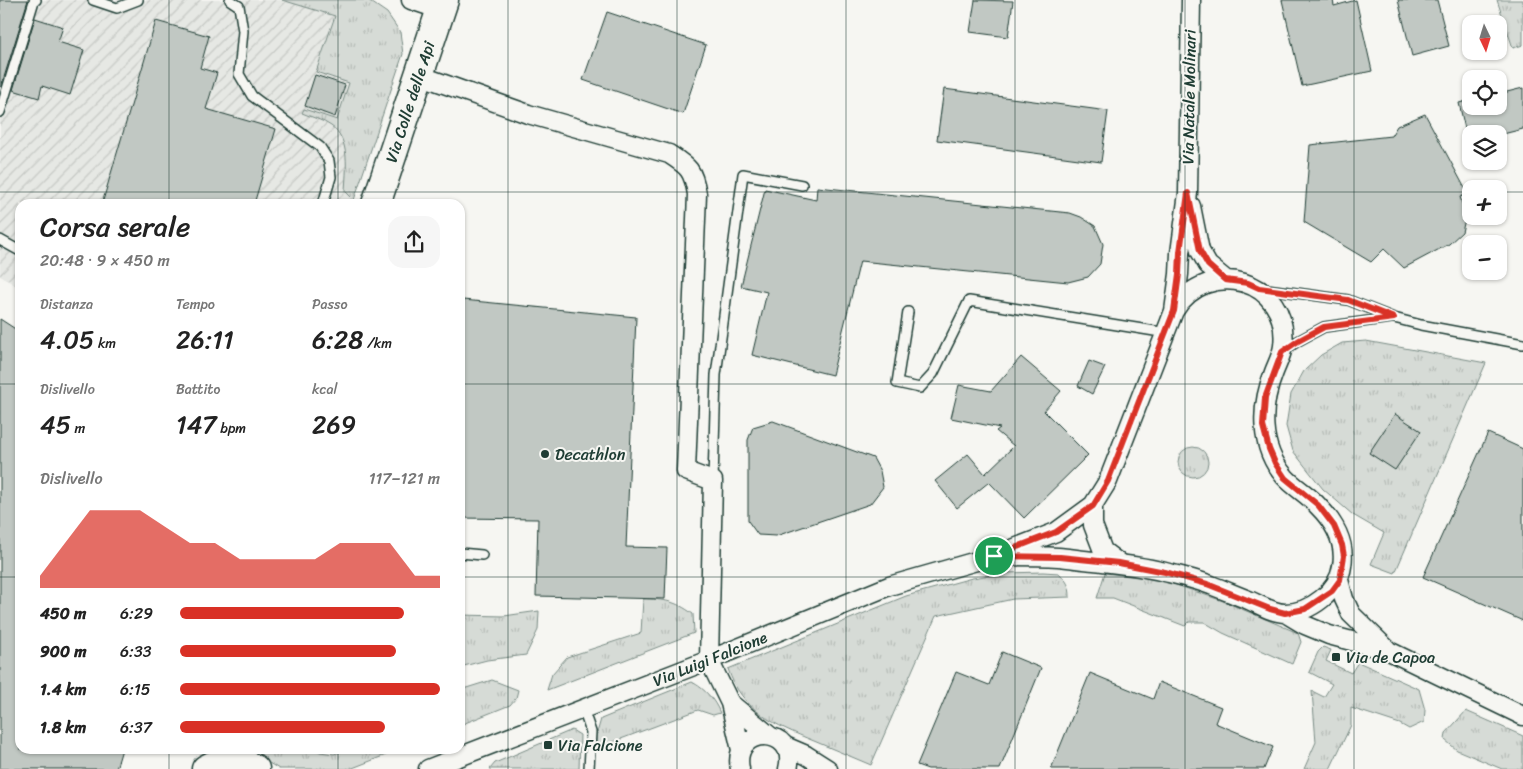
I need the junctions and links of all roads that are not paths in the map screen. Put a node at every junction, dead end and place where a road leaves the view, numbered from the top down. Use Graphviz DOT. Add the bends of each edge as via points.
graph roads {
  1 [pos="36,0"];
  2 [pos="93,0"];
  3 [pos="138,0"];
  4 [pos="230,0"];
  5 [pos="411,0"];
  6 [pos="1190,0"];
  7 [pos="443,5"];
  8 [pos="419,75"];
  9 [pos="0,112"];
  10 [pos="802,185"];
  11 [pos="1188,193"];
  12 [pos="324,199"];
  13 [pos="378,199"];
  14 [pos="0,240"];
  15 [pos="15,249"];
  16 [pos="1225,280"];
  17 [pos="1259,288"];
  18 [pos="1174,311"];
  19 [pos="908,312"];
  20 [pos="1394,318"];
  21 [pos="1167,333"];
  22 [pos="1523,344"];
  23 [pos="1282,352"];
  24 [pos="713,481"];
  25 [pos="1093,506"];
  26 [pos="465,553"];
  27 [pos="482,555"];
  28 [pos="994,556"];
  29 [pos="1119,563"];
  30 [pos="1340,580"];
  31 [pos="1285,613"];
  32 [pos="1390,651"];
  33 [pos="709,660"];
  34 [pos="730,703"];
  35 [pos="583,709"];
  36 [pos="1523,716"];
  37 [pos="777,741"];
  38 [pos="196,754"];
  39 [pos="248,754"];
  40 [pos="740,764"];
  41 [pos="196,769"];
  42 [pos="206,769"];
  43 [pos="256,769"];
  44 [pos="428,769"];
  45 [pos="589,769"];
  46 [pos="788,769"];
  47 [pos="828,769"];
  1 -- 9 [label="lane"];
  2 -- 3 [label="lane" via="117,8"];
  4 -- 12 [label="lane" via="239,6 243,31 239,74 252,96 320,147 329,161 331,177"];
  5 -- 7 [label="street"];
  6 -- 11 [label="street, Via Natale Molinari"];
  7 -- 8 [label="main road, Via Colle delle Api"];
  8 -- 13 [label="main road, Via Colle delle Api"];
  8 -- 24 [label="street" via="528,114 669,154 684,164 694,177 686,471"];
  10 -- 24 [label="lane" via="743,174 716,375"];
  11 -- 16 [label="street, Via Natale Molinari" via="1200,251 1208,265"];
  11 -- 18 [label="street, Via Natale Molinari"];
  14 -- 15 [label="lane"];
  16 -- 17 [label="street"];
  16 -- 18 [label="street" via="1210,283 1187,295"];
  17 -- 20 [label="lane" via="1348,300"];
  17 -- 23 [label="street" via="1281,316 1284,328"];
  18 -- 21 [label="street, Via Natale Molinari"];
  19 -- 21 [label="lane" via="897,383 920,388 933,374 970,301"];
  20 -- 22 [label="lane"];
  20 -- 23 [label="lane" via="1324,327"];
  21 -- 25 [label="street, Via Natale Molinari" via="1108,481"];
  23 -- 30 [label="street" via="1265,398 1263,426 1266,438 1275,463 1285,478 1318,505 1334,526 1344,556"];
  24 -- 33 [label="street"];
  25 -- 28 [label="street, Via Luigi Falcione" via="1056,532"];
  25 -- 29 [label="street" via="1095,535 1103,551"];
  26 -- 27 [label="lane"];
  28 -- 29 [label="street, Via Luigi Falcione" via="1060,557"];
  28 -- 33 [label="street, Via Luigi Falcione" via="889,586"];
  29 -- 31 [label="street, Via Luigi Falcione" via="1207,584"];
  30 -- 31 [label="street" via="1332,591 1305,609"];
  30 -- 32 [label="street" via="1351,614"];
  31 -- 32 [label="street, Via Luigi Falcione" via="1329,635"];
  32 -- 36 [label="street"];
  33 -- 34 [label="street"];
  33 -- 35 [label="street, Via Luigi Falcione"];
  34 -- 37 [label="street"];
  34 -- 40 [label="street"];
  35 -- 44 [label="street, Via Luigi Falcione"];
  35 -- 45 [label="lane" via="591,732"];
  37 -- 40 [label="street" via="761,736 753,738 746,743"];
  37 -- 46 [label="street" via="788,753"];
  37 -- 47 [label="street"];
  38 -- 41 [label="main road"];
  39 -- 43 [label="main road"];
  42 -- 43 [label="main road" via="225,762 242,763"];
}
